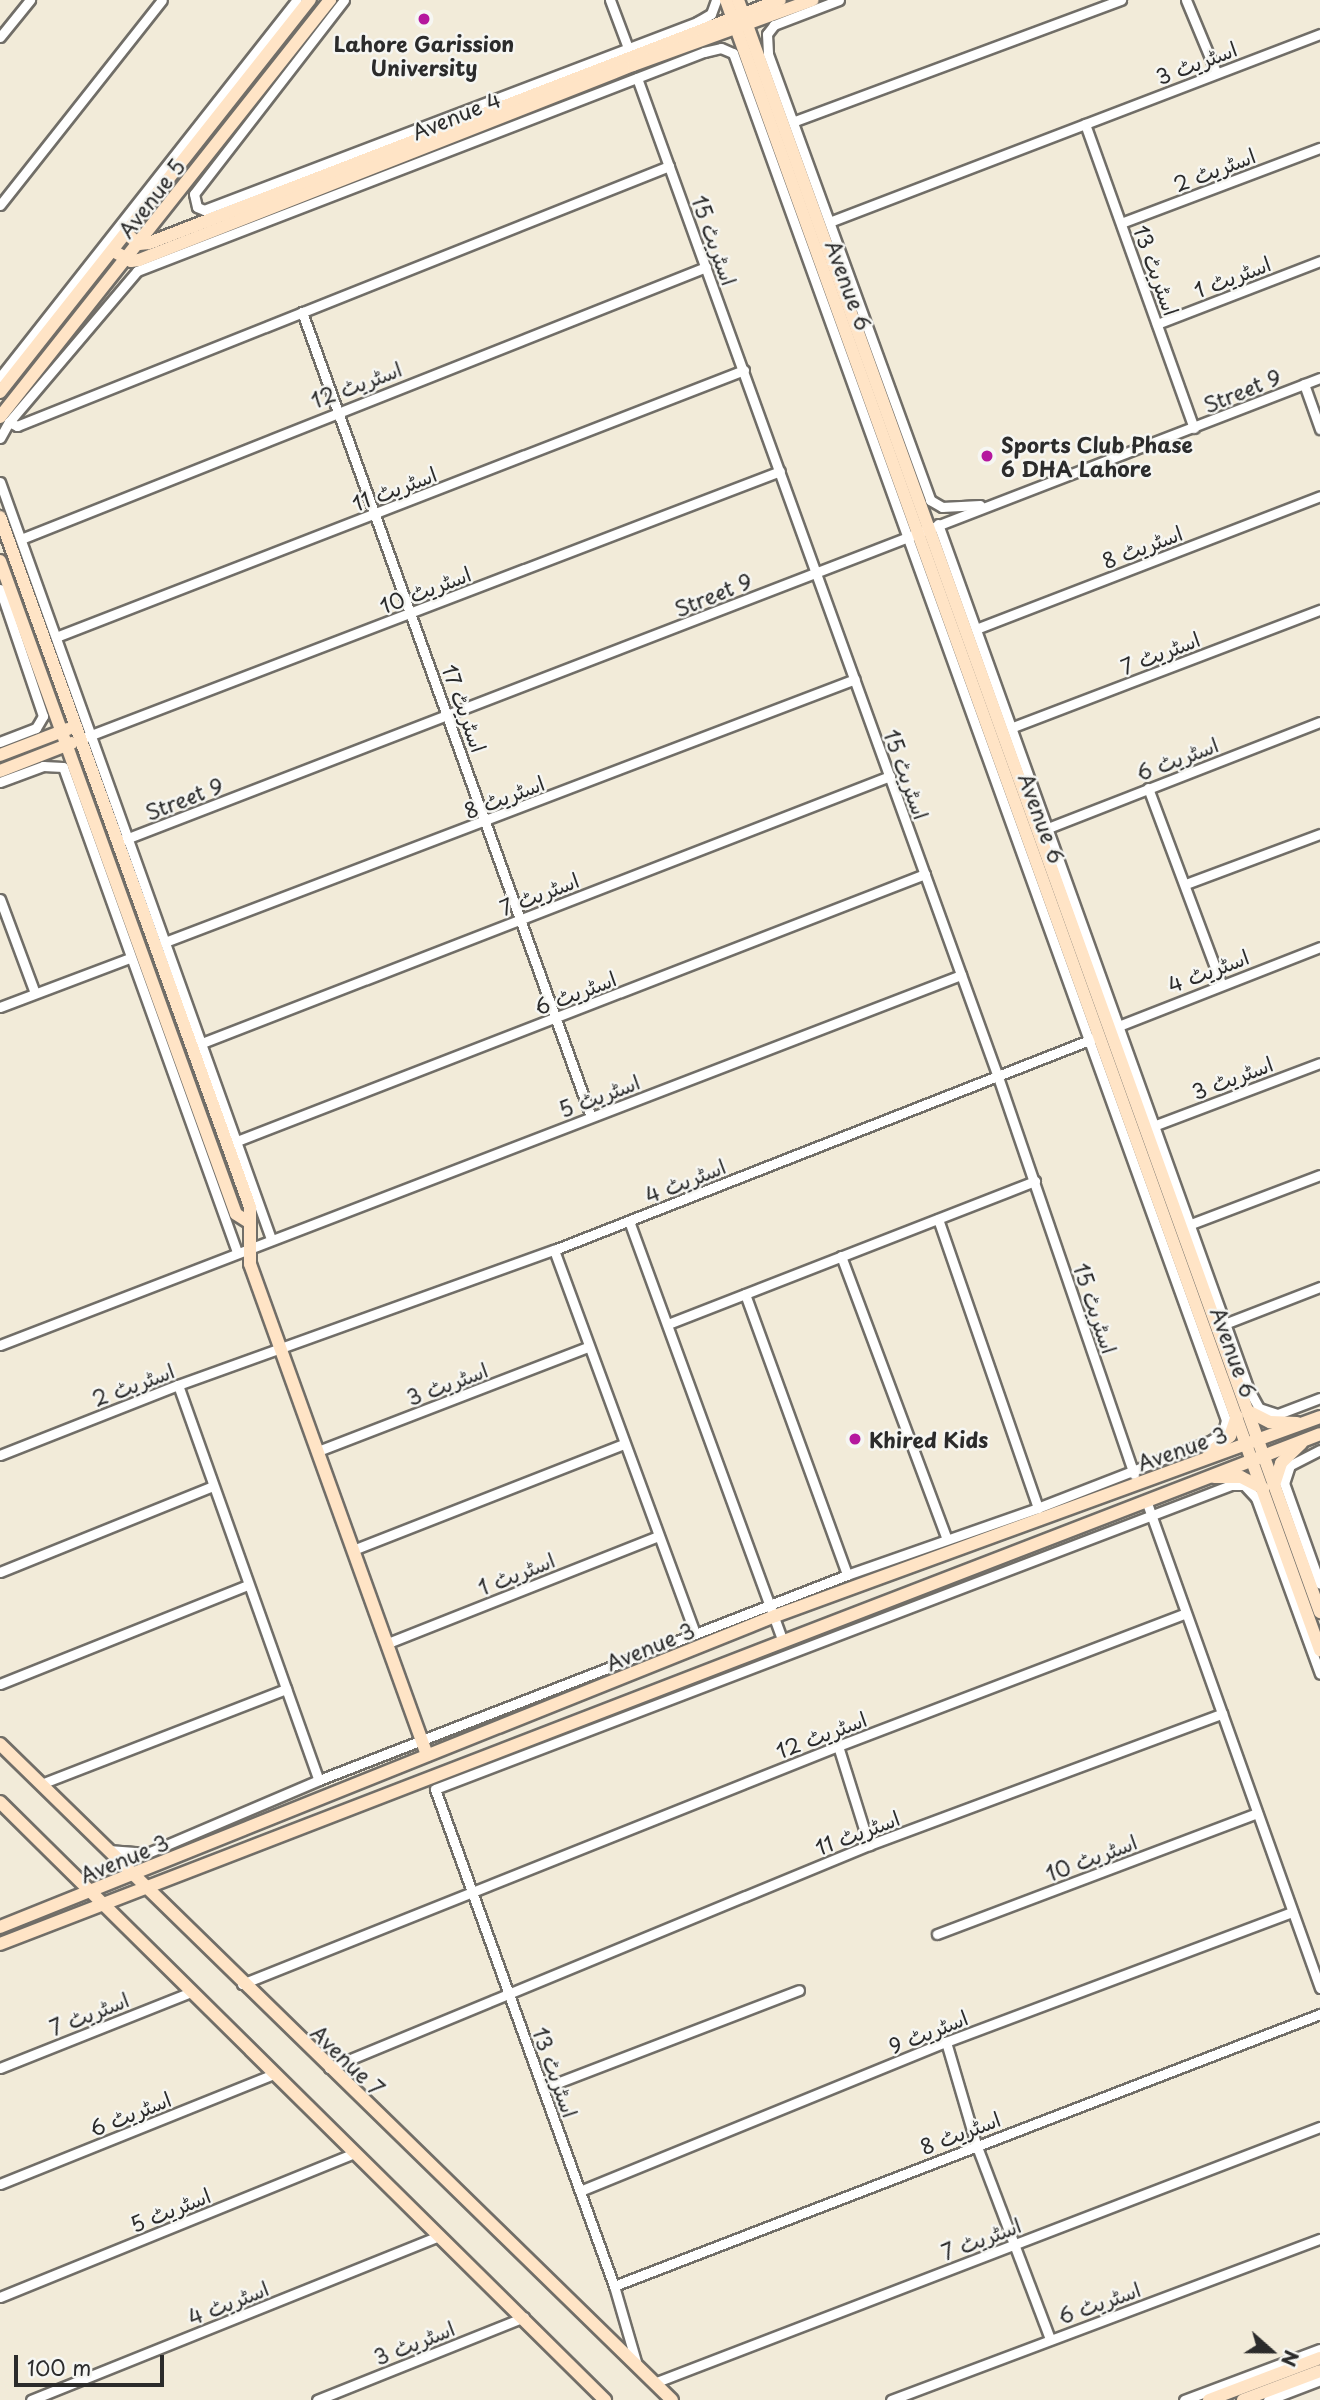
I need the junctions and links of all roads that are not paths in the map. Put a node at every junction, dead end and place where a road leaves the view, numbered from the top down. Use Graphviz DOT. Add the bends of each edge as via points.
graph roads {
  1 [pos="30,0"];
  2 [pos="162,0"];
  3 [pos="297,0"];
  4 [pos="310,0"];
  5 [pos="330,0"];
  6 [pos="344,0"];
  7 [pos="610,0"];
  8 [pos="716,0"];
  9 [pos="725,0"];
  10 [pos="738,0"];
  11 [pos="748,0"];
  12 [pos="779,0"];
  13 [pos="813,0"];
  14 [pos="839,0"];
  15 [pos="1121,0"];
  16 [pos="1186,0"];
  17 [pos="767,12"];
  18 [pos="740,22"];
  19 [pos="714,25"];
  20 [pos="1320,34"];
  21 [pos="0,37"];
  22 [pos="703,37"];
  23 [pos="628,48"];
  24 [pos="753,58"];
  25 [pos="1216,72"];
  26 [pos="638,78"];
  27 [pos="795,121"];
  28 [pos="1085,124"];
  29 [pos="1320,148"];
  30 [pos="669,166"];
  31 [pos="0,205"];
  32 [pos="832,221"];
  33 [pos="1121,223"];
  34 [pos="128,235"];
  35 [pos="139,244"];
  36 [pos="115,252"];
  37 [pos="127,260"];
  38 [pos="1320,261"];
  39 [pos="706,267"];
  40 [pos="302,312"];
  41 [pos="1157,324"];
  42 [pos="45,337"];
  43 [pos="57,347"];
  44 [pos="744,370"];
  45 [pos="0,377"];
  46 [pos="1320,378"];
  47 [pos="1304,384"];
  48 [pos="0,392"];
  49 [pos="340,409"];
  50 [pos="5,419"];
  51 [pos="1194,428"];
  52 [pos="1320,429"];
  53 [pos="0,438"];
  54 [pos="780,471"];
  55 [pos="0,482"];
  56 [pos="1320,496"];
  57 [pos="989,505"];
  58 [pos="378,514"];
  59 [pos="0,516"];
  60 [pos="923,530"];
  61 [pos="21,539"];
  62 [pos="0,561"];
  63 [pos="814,573"];
  64 [pos="0,589"];
  65 [pos="1320,610"];
  66 [pos="413,613"];
  67 [pos="976,629"];
  68 [pos="56,637"];
  69 [pos="855,679"];
  70 [pos="450,717"];
  71 [pos="1320,722"];
  72 [pos="76,726"];
  73 [pos="1013,727"];
  74 [pos="61,732"];
  75 [pos="86,737"];
  76 [pos="0,742"];
  77 [pos="66,745"];
  78 [pos="0,755"];
  79 [pos="41,761"];
  80 [pos="0,771"];
  81 [pos="71,772"];
  82 [pos="890,776"];
  83 [pos="0,782"];
  84 [pos="1148,788"];
  85 [pos="486,821"];
  86 [pos="1048,828"];
  87 [pos="1320,834"];
  88 [pos="123,840"];
  89 [pos="925,874"];
  90 [pos="1186,884"];
  91 [pos="0,899"];
  92 [pos="521,919"];
  93 [pos="165,942"];
  94 [pos="1320,947"];
  95 [pos="130,958"];
  96 [pos="961,975"];
  97 [pos="143,976"];
  98 [pos="1221,983"];
  99 [pos="35,993"];
  100 [pos="0,1007"];
  101 [pos="556,1018"];
  102 [pos="1106,1032"];
  103 [pos="202,1043"];
  104 [pos="1320,1063"];
  105 [pos="997,1074"];
  106 [pos="591,1117"];
  107 [pos="1156,1125"];
  108 [pos="237,1141"];
  109 [pos="1320,1175"];
  110 [pos="1035,1181"];
  111 [pos="938,1219"];
  112 [pos="247,1221"];
  113 [pos="629,1222"];
  114 [pos="1191,1224"];
  115 [pos="271,1239"];
  116 [pos="243,1250"];
  117 [pos="554,1250"];
  118 [pos="841,1256"];
  119 [pos="1320,1287"];
  120 [pos="745,1294"];
  121 [pos="1227,1323"];
  122 [pos="667,1324"];
  123 [pos="0,1345"];
  124 [pos="588,1347"];
  125 [pos="280,1349"];
  126 [pos="177,1385"];
  127 [pos="1235,1397"];
  128 [pos="1320,1398"];
  129 [pos="1242,1414"];
  130 [pos="1320,1417"];
  131 [pos="1305,1423"];
  132 [pos="1315,1436"];
  133 [pos="622,1444"];
  134 [pos="1255,1450"];
  135 [pos="1320,1450"];
  136 [pos="318,1451"];
  137 [pos="0,1455"];
  138 [pos="1203,1459"];
  139 [pos="1135,1477"];
  140 [pos="1209,1477"];
  141 [pos="213,1486"];
  142 [pos="1268,1487"];
  143 [pos="1038,1508"];
  144 [pos="1150,1509"];
  145 [pos="1276,1509"];
  146 [pos="658,1536"];
  147 [pos="946,1537"];
  148 [pos="353,1550"];
  149 [pos="1316,1563"];
  150 [pos="0,1573"];
  151 [pos="847,1575"];
  152 [pos="1320,1584"];
  153 [pos="248,1585"];
  154 [pos="773,1610"];
  155 [pos="1320,1612"];
  156 [pos="1184,1614"];
  157 [pos="695,1634"];
  158 [pos="782,1639"];
  159 [pos="388,1643"];
  160 [pos="1320,1650"];
  161 [pos="1320,1674"];
  162 [pos="0,1684"];
  163 [pos="286,1689"];
  164 [pos="1222,1714"];
  165 [pos="422,1741"];
  166 [pos="0,1744"];
  167 [pos="838,1746"];
  168 [pos="427,1755"];
  169 [pos="319,1780"];
  170 [pos="41,1784"];
  171 [pos="0,1801"];
  172 [pos="1257,1813"];
  173 [pos="173,1842"];
  174 [pos="869,1845"];
  175 [pos="106,1850"];
  176 [pos="179,1857"];
  177 [pos="132,1876"];
  178 [pos="146,1889"];
  179 [pos="471,1890"];
  180 [pos="91,1891"];
  181 [pos="102,1904"];
  182 [pos="1292,1912"];
  183 [pos="0,1927"];
  184 [pos="937,1934"];
  185 [pos="0,1944"];
  186 [pos="242,1983"];
  187 [pos="1320,1988"];
  188 [pos="799,1990"];
  189 [pos="509,1991"];
  190 [pos="191,1992"];
  191 [pos="1320,2014"];
  192 [pos="946,2042"];
  193 [pos="0,2068"];
  194 [pos="329,2068"];
  195 [pos="273,2074"];
  196 [pos="544,2088"];
  197 [pos="1320,2127"];
  198 [pos="976,2144"];
  199 [pos="353,2154"];
  200 [pos="0,2184"];
  201 [pos="580,2191"];
  202 [pos="437,2237"];
  203 [pos="1320,2239"];
  204 [pos="1016,2243"];
  205 [pos="614,2286"];
  206 [pos="0,2297"];
  207 [pos="524,2317"];
  208 [pos="1049,2339"];
  209 [pos="1320,2349"];
  210 [pos="1320,2358"];
  211 [pos="637,2370"];
  212 [pos="1320,2371"];
  213 [pos="1320,2381"];
  214 [pos="654,2383"];
  215 [pos="32,2400"];
  216 [pos="317,2400"];
  217 [pos="605,2400"];
  218 [pos="672,2400"];
  219 [pos="891,2400"];
  220 [pos="1184,2400"];
  221 [pos="1209,2400"];
  222 [pos="1243,2400"];
  223 [pos="1268,2400"];
  1 -- 21 [label="street"];
  2 -- 31 [label="street"];
  3 -- 45 [label="street"];
  4 -- 34 [label="main road, Avenue 5"];
  5 -- 35 [label="main road, Avenue 5"];
  6 -- 23 [label="street" via="194,194 197,207 204,210"];
  7 -- 23 [label="street"];
  8 -- 22 [label="street"];
  9 -- 18 [label="main road, Avenue 6"];
  9 -- 19 [label="main road"];
  10 -- 18 [label="main road, Avenue 6"];
  11 -- 17 [label="main road"];
  12 -- 17 [label="main road, Avenue 4"];
  13 -- 17 [label="main road, Avenue 4"];
  14 -- 24 [label="street" via="774,25"];
  15 -- 27 [label="street"];
  16 -- 25 [label="street"];
  17 -- 18 [label="main road, Avenue 4"];
  17 -- 24 [label="main road"];
  18 -- 19 [label="main road, Avenue 4"];
  18 -- 22 [label="main road, Avenue 4"];
  18 -- 24 [label="main road, Avenue 6"];
  19 -- 22 [label="main road, Avenue 4"];
  20 -- 25 [label="street, اسٹریٹ 3"];
  22 -- 23 [label="street"];
  22 -- 24 [label="main road"];
  22 -- 24 [label="street"];
  22 -- 26 [label="street"];
  22 -- 35 [label="main road, Avenue 4"];
  22 -- 37 [label="main road, Avenue 4" via="139,260"];
  24 -- 27 [label="street"];
  24 -- 60 [label="main road, Avenue 6"];
  25 -- 28 [label="street, اسٹریٹ 3"];
  26 -- 30 [label="street, اسٹریٹ 15"];
  26 -- 50 [label="street" via="137,271"];
  27 -- 32 [label="street"];
  28 -- 32 [label="street, اسٹریٹ 3"];
  28 -- 33 [label="street, اسٹریٹ 13"];
  29 -- 33 [label="street, اسٹریٹ 2"];
  30 -- 39 [label="street, اسٹریٹ 15"];
  30 -- 40 [label="street"];
  32 -- 57 [label="street" via="930,500 942,507"];
  33 -- 41 [label="street, اسٹریٹ 13"];
  34 -- 35 [label="main road"];
  34 -- 36 [label="main road, Avenue 5"];
  35 -- 37 [label="main road, Avenue 5"];
  36 -- 37 [label="main road"];
  36 -- 42 [label="main road, Avenue 5"];
  37 -- 43 [label="main road, Avenue 5"];
  38 -- 41 [label="street, اسٹریٹ 1"];
  39 -- 44 [label="street, اسٹریٹ 15"];
  39 -- 49 [label="street, اسٹریٹ 12"];
  40 -- 49 [label="street, اسٹریٹ 17"];
  40 -- 50 [label="street" via="17,426"];
  41 -- 51 [label="street, اسٹریٹ 13"];
  42 -- 43 [label="main road"];
  42 -- 48 [label="main road, Avenue 5"];
  43 -- 50 [label="main road, Avenue 5"];
  44 -- 54 [label="street, اسٹریٹ 15"];
  44 -- 58 [label="street, اسٹریٹ 11"];
  46 -- 47 [label="street, Street 9"];
  47 -- 51 [label="street, Street 9"];
  47 -- 52 [label="street"];
  49 -- 58 [label="street, اسٹریٹ 17"];
  49 -- 61 [label="street, اسٹریٹ 12"];
  50 -- 53 [label="street"];
  51 -- 57 [label="street, Street 9"];
  54 -- 63 [label="street, اسٹریٹ 15"];
  54 -- 66 [label="street, اسٹریٹ 10"];
  55 -- 61 [label="street"];
  56 -- 67 [label="street, اسٹریٹ 8"];
  57 -- 60 [label="street, Street 9"];
  58 -- 66 [label="street, اسٹریٹ 17"];
  58 -- 68 [label="street, اسٹریٹ 11"];
  59 -- 72 [label="main road"];
  60 -- 63 [label="street, Street 9"];
  60 -- 67 [label="street"];
  60 -- 102 [label="main road, Avenue 6"];
  61 -- 68 [label="street"];
  62 -- 74 [label="main road"];
  63 -- 69 [label="street, اسٹریٹ 15"];
  63 -- 70 [label="street, Street 9"];
  64 -- 76 [label="street" via="43,716 36,728"];
  65 -- 73 [label="street, اسٹریٹ 7"];
  66 -- 70 [label="street, اسٹریٹ 17"];
  66 -- 75 [label="street, اسٹریٹ 10"];
  67 -- 73 [label="street"];
  68 -- 75 [label="street"];
  69 -- 82 [label="street, اسٹریٹ 15"];
  69 -- 85 [label="street, اسٹریٹ 8"];
  70 -- 85 [label="street, اسٹریٹ 17"];
  70 -- 88 [label="street, Street 9"];
  71 -- 84 [label="street, اسٹریٹ 6"];
  72 -- 74 [label="main road"];
  72 -- 75 [label="main road"];
  73 -- 86 [label="street"];
  74 -- 77 [label="main road"];
  74 -- 78 [label="main road"];
  75 -- 77 [label="main road"];
  75 -- 88 [label="main road"];
  77 -- 79 [label="main road"];
  77 -- 81 [label="main road"];
  79 -- 80 [label="main road"];
  79 -- 81 [label="street"];
  79 -- 83 [label="street"];
  81 -- 95 [label="street"];
  81 -- 97 [label="main road"];
  82 -- 89 [label="street, اسٹریٹ 15"];
  82 -- 92 [label="street, اسٹریٹ 7"];
  84 -- 86 [label="street, اسٹریٹ 6"];
  84 -- 90 [label="street"];
  85 -- 92 [label="street, اسٹریٹ 17"];
  85 -- 93 [label="street, اسٹریٹ 8"];
  86 -- 102 [label="street"];
  87 -- 90 [label="street"];
  88 -- 93 [label="street"];
  88 -- 112 [label="main road" via="250,1207"];
  89 -- 96 [label="street, اسٹریٹ 15"];
  89 -- 101 [label="street, اسٹریٹ 6"];
  90 -- 98 [label="street"];
  91 -- 99 [label="street"];
  92 -- 101 [label="street, اسٹریٹ 17"];
  92 -- 103 [label="street, اسٹریٹ 7"];
  93 -- 103 [label="street"];
  94 -- 98 [label="street, اسٹریٹ 4"];
  95 -- 97 [label="street"];
  95 -- 99 [label="street"];
  96 -- 105 [label="street, اسٹریٹ 15"];
  96 -- 106 [label="street, اسٹریٹ 5"];
  97 -- 112 [label="main road" via="236,1214"];
  97 -- 116 [label="street"];
  98 -- 102 [label="street, اسٹریٹ 4"];
  99 -- 100 [label="street"];
  101 -- 106 [label="street, اسٹریٹ 17"];
  101 -- 108 [label="street, اسٹریٹ 6"];
  102 -- 105 [label="street, اسٹریٹ 4"];
  102 -- 107 [label="street"];
  102 -- 127 [label="main road, Avenue 6"];
  103 -- 108 [label="street"];
  104 -- 107 [label="street, اسٹریٹ 3"];
  105 -- 110 [label="street, اسٹریٹ 15"];
  105 -- 113 [label="street, اسٹریٹ 4"];
  106 -- 115 [label="street, اسٹریٹ 5"];
  107 -- 114 [label="street"];
  108 -- 115 [label="street"];
  109 -- 114 [label="street"];
  110 -- 111 [label="street"];
  110 -- 139 [label="street, اسٹریٹ 15"];
  111 -- 118 [label="street"];
  111 -- 143 [label="street"];
  112 -- 116 [label="main road"];
  113 -- 117 [label="street, اسٹریٹ 4"];
  113 -- 122 [label="street"];
  114 -- 121 [label="street"];
  115 -- 116 [label="street, اسٹریٹ 5"];
  116 -- 123 [label="street"];
  116 -- 125 [label="main road"];
  117 -- 124 [label="street"];
  117 -- 125 [label="street, اسٹریٹ 4"];
  118 -- 120 [label="street"];
  118 -- 147 [label="street"];
  119 -- 121 [label="street"];
  120 -- 122 [label="street"];
  120 -- 151 [label="street"];
  121 -- 127 [label="street"];
  122 -- 154 [label="street"];
  124 -- 133 [label="street"];
  124 -- 136 [label="street, اسٹریٹ 3"];
  125 -- 126 [label="street, اسٹریٹ 2"];
  125 -- 136 [label="main road"];
  126 -- 137 [label="street, اسٹریٹ 2"];
  126 -- 141 [label="street"];
  127 -- 128 [label="street" via="1278,1414"];
  127 -- 129 [label="main road, Avenue 6"];
  127 -- 139 [label="street" via="1218,1437"];
  129 -- 131 [label="main road" via="1270,1422"];
  129 -- 134 [label="main road, Avenue 6"];
  129 -- 138 [label="main road" via="1230,1436"];
  130 -- 131 [label="main road, Avenue 3"];
  131 -- 134 [label="main road, Avenue 3"];
  132 -- 134 [label="main road, Avenue 3"];
  132 -- 142 [label="main road" via="1281,1463"];
  133 -- 146 [label="street"];
  133 -- 148 [label="street"];
  134 -- 138 [label="main road, Avenue 3"];
  134 -- 140 [label="main road, Avenue 3"];
  134 -- 142 [label="main road, Avenue 6"];
  135 -- 145 [label="street" via="1296,1460 1286,1470"];
  136 -- 148 [label="main road"];
  138 -- 139 [label="main road, Avenue 3"];
  139 -- 143 [label="street"];
  139 -- 154 [label="main road, Avenue 3"];
  140 -- 142 [label="main road" via="1241,1477"];
  140 -- 144 [label="main road, Avenue 3"];
  141 -- 150 [label="street"];
  141 -- 153 [label="street"];
  142 -- 145 [label="main road, Avenue 6"];
  143 -- 147 [label="street"];
  144 -- 145 [label="street" via="1231,1485 1249,1488"];
  144 -- 156 [label="street"];
  144 -- 158 [label="main road, Avenue 3"];
  144 -- 179 [label="street, اسٹریٹ 13" via="435,1789"];
  145 -- 149 [label="street"];
  145 -- 155 [label="main road, Avenue 6"];
  145 -- 160 [label="main road, Avenue 6"];
  145 -- 161 [label="street"];
  146 -- 157 [label="street"];
  146 -- 159 [label="street, اسٹریٹ 1"];
  147 -- 151 [label="street"];
  148 -- 159 [label="main road"];
  149 -- 152 [label="street"];
  151 -- 154 [label="street"];
  153 -- 162 [label="street"];
  153 -- 163 [label="street"];
  154 -- 157 [label="street"];
  154 -- 158 [label="street"];
  154 -- 168 [label="main road, Avenue 3"];
  156 -- 164 [label="street"];
  156 -- 167 [label="street, اسٹریٹ 12"];
  157 -- 165 [label="street"];
  158 -- 178 [label="main road, Avenue 3"];
  159 -- 165 [label="main road"];
  163 -- 169 [label="street"];
  163 -- 170 [label="street"];
  164 -- 172 [label="street"];
  164 -- 174 [label="street, اسٹریٹ 11"];
  165 -- 168 [label="main road"];
  165 -- 169 [label="street"];
  166 -- 170 [label="main road, Avenue 7"];
  167 -- 174 [label="street"];
  167 -- 179 [label="street, اسٹریٹ 12"];
  168 -- 176 [label="main road, Avenue 3"];
  169 -- 173 [label="street"];
  170 -- 175 [label="main road, Avenue 7"];
  171 -- 180 [label="main road"];
  172 -- 182 [label="street"];
  172 -- 184 [label="street, اسٹریٹ 10"];
  173 -- 175 [label="street" via="148,1853"];
  173 -- 176 [label="street"];
  174 -- 189 [label="street, اسٹریٹ 11"];
  175 -- 177 [label="main road, Avenue 7"];
  176 -- 177 [label="main road, Avenue 3"];
  177 -- 178 [label="main road, Avenue 7"];
  177 -- 180 [label="main road, Avenue 3"];
  178 -- 181 [label="main road, Avenue 3"];
  178 -- 186 [label="main road, Avenue 7"];
  179 -- 186 [label="street, اسٹریٹ 12"];
  179 -- 189 [label="street, اسٹریٹ 13"];
  180 -- 181 [label="main road"];
  180 -- 183 [label="main road, Avenue 3"];
  181 -- 185 [label="main road, Avenue 3"];
  181 -- 190 [label="main road"];
  182 -- 187 [label="street"];
  182 -- 192 [label="street, اسٹریٹ 9"];
  186 -- 194 [label="main road, Avenue 7"];
  188 -- 196 [label="street"];
  189 -- 194 [label="street, اسٹریٹ 11"];
  189 -- 196 [label="street, اسٹریٹ 13"];
  190 -- 193 [label="street, اسٹریٹ 7"];
  190 -- 195 [label="main road"];
  191 -- 198 [label="street, اسٹریٹ 8"];
  192 -- 198 [label="street"];
  192 -- 201 [label="street, اسٹریٹ 9"];
  194 -- 211 [label="main road, Avenue 7"];
  195 -- 199 [label="main road"];
  195 -- 200 [label="street, اسٹریٹ 6"];
  196 -- 201 [label="street, اسٹریٹ 13"];
  197 -- 204 [label="street, اسٹریٹ 7"];
  198 -- 204 [label="street"];
  198 -- 205 [label="street, اسٹریٹ 8"];
  199 -- 202 [label="main road"];
  199 -- 206 [label="street, اسٹریٹ 5"];
  201 -- 205 [label="street, اسٹریٹ 13"];
  202 -- 207 [label="main road"];
  202 -- 215 [label="street, اسٹریٹ 4"];
  203 -- 208 [label="street, اسٹریٹ 6"];
  204 -- 208 [label="street"];
  204 -- 214 [label="street, اسٹریٹ 7"];
  205 -- 211 [label="street, اسٹریٹ 13"];
  207 -- 216 [label="street, اسٹریٹ 3"];
  207 -- 217 [label="main road"];
  208 -- 219 [label="street, اسٹریٹ 6"];
  209 -- 220 [label="street"];
  210 -- 221 [label="main road"];
  211 -- 214 [label="main road, Avenue 7"];
  212 -- 222 [label="main road"];
  213 -- 223 [label="street"];
  214 -- 218 [label="main road, Avenue 7"];
}
